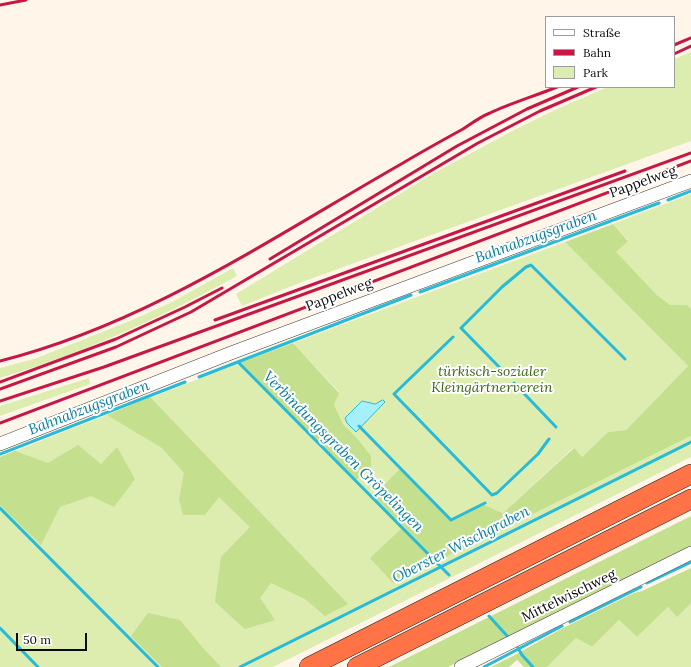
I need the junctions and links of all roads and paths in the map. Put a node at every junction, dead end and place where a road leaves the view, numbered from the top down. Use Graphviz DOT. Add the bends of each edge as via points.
graph roads {
  1 [pos="691,181"];
  2 [pos="0,444"];
  3 [pos="691,474"];
  4 [pos="691,499"];
  5 [pos="691,553"];
  6 [pos="309,667"];
  7 [pos="357,667"];
  8 [pos="462,667"];
  1 -- 2 [label="street, Pappelweg" via="231,353"];
  3 -- 6 [label="highway"];
  4 -- 7 [label="highway"];
  5 -- 8 [label="street, Mittelwischweg"];
}
